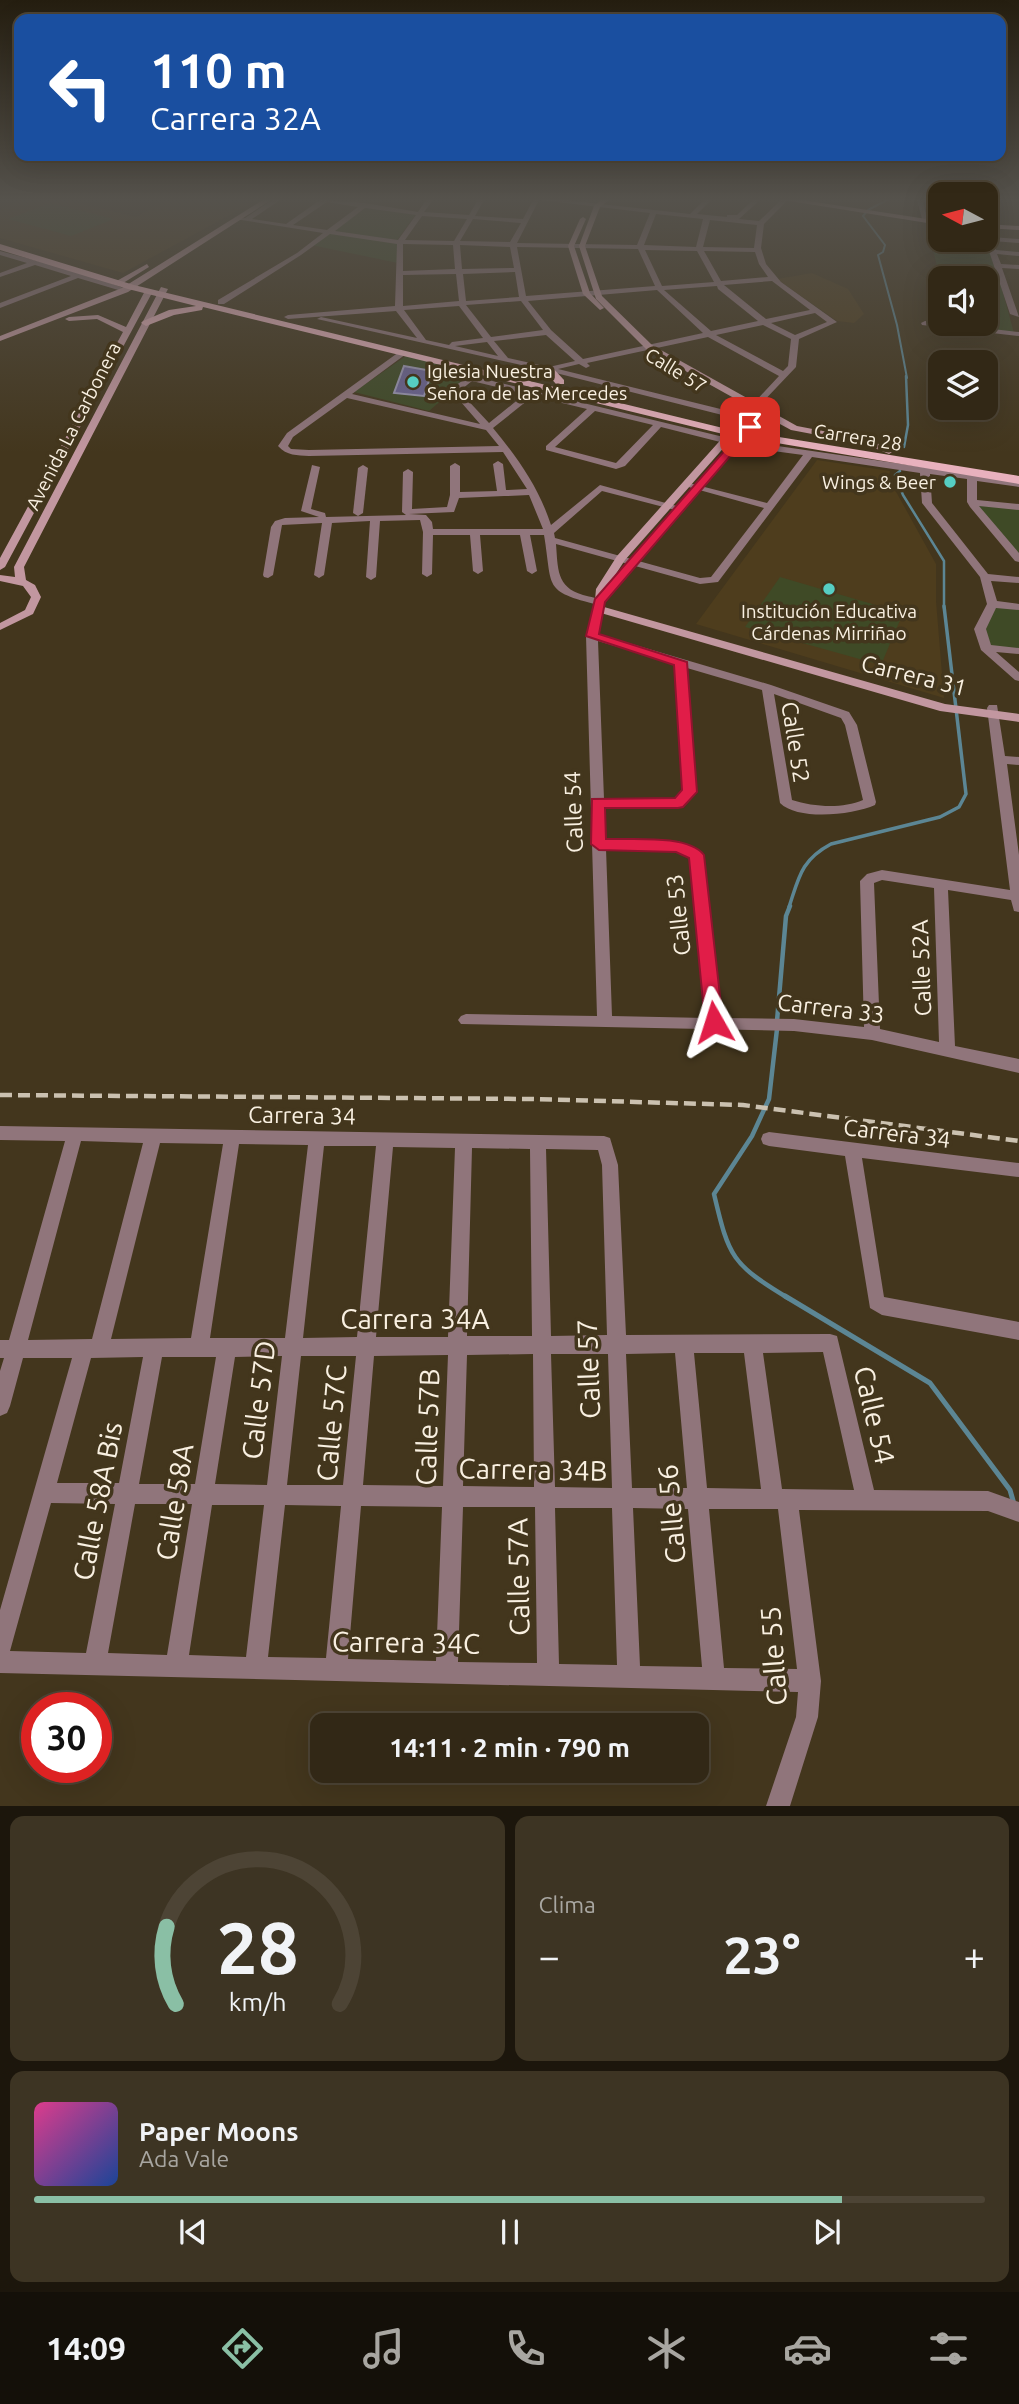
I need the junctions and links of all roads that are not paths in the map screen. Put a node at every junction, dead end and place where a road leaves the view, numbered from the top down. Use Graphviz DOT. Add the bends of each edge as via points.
graph roads {
  1 [pos="55,284"];
  2 [pos="125,284"];
  3 [pos="127,284"];
  4 [pos="135,284"];
  5 [pos="135,284"];
  6 [pos="253,284"];
  7 [pos="400,284"];
  8 [pos="461,284"];
  9 [pos="521,284"];
  10 [pos="588,284"];
  11 [pos="591,284"];
  12 [pos="656,284"];
  13 [pos="730,284"];
  14 [pos="780,284"];
  15 [pos="1007,284"];
  16 [pos="720,285"];
  17 [pos="132,286"];
  18 [pos="659,290"];
  19 [pos="163,291"];
  20 [pos="593,295"];
  21 [pos="524,301"];
  22 [pos="225,303"];
  23 [pos="0,306"];
  24 [pos="463,306"];
  25 [pos="400,311"];
  26 [pos="816,311"];
  27 [pos="286,313"];
  28 [pos="1017,315"];
  29 [pos="308,316"];
  30 [pos="69,319"];
  31 [pos="322,319"];
  32 [pos="146,323"];
  33 [pos="764,323"];
  34 [pos="925,323"];
  35 [pos="127,331"];
  36 [pos="548,332"];
  37 [pos="709,334"];
  38 [pos="1019,334"];
  39 [pos="795,338"];
  40 [pos="0,339"];
  41 [pos="488,340"];
  42 [pos="424,342"];
  43 [pos="440,346"];
  44 [pos="0,347"];
  45 [pos="645,348"];
  46 [pos="402,354"];
  47 [pos="505,359"];
  48 [pos="580,362"];
  49 [pos="548,369"];
  50 [pos="480,370"];
  51 [pos="784,375"];
  52 [pos="470,378"];
  53 [pos="560,382"];
  54 [pos="613,385"];
  55 [pos="533,393"];
  56 [pos="345,395"];
  57 [pos="593,408"];
  58 [pos="659,424"];
  59 [pos="746,425"];
  60 [pos="488,428"];
  61 [pos="506,449"];
  62 [pos="889,451"];
  63 [pos="809,454"];
  64 [pos="498,464"];
  65 [pos="455,466"];
  66 [pos="315,467"];
  67 [pos="363,468"];
  68 [pos="925,471"];
  69 [pos="1019,471"];
  70 [pos="408,472"];
  71 [pos="972,478"];
  72 [pos="1019,482"];
  73 [pos="693,485"];
  74 [pos="534,492"];
  75 [pos="502,493"];
  76 [pos="455,495"];
  77 [pos="972,502"];
  78 [pos="769,506"];
  79 [pos="674,507"];
  80 [pos="1019,507"];
  81 [pos="407,512"];
  82 [pos="358,513"];
  83 [pos="375,519"];
  84 [pos="327,520"];
  85 [pos="428,532"];
  86 [pos="475,532"];
  87 [pos="524,532"];
  88 [pos="550,536"];
  89 [pos="1018,556"];
  90 [pos="621,558"];
  91 [pos="634,562"];
  92 [pos="0,567"];
  93 [pos="478,571"];
  94 [pos="532,571"];
  95 [pos="427,574"];
  96 [pos="268,575"];
  97 [pos="319,575"];
  98 [pos="985,576"];
  99 [pos="371,577"];
  100 [pos="0,578"];
  101 [pos="1019,580"];
  102 [pos="21,581"];
  103 [pos="992,604"];
  104 [pos="599,605"];
  105 [pos="1019,607"];
  106 [pos="0,627"];
  107 [pos="592,636"];
  108 [pos="985,648"];
  109 [pos="1019,651"];
  110 [pos="681,662"];
  111 [pos="1019,678"];
  112 [pos="767,688"];
  113 [pos="1019,711"];
  114 [pos="994,712"];
  115 [pos="1019,718"];
  116 [pos="999,759"];
  117 [pos="1019,761"];
  118 [pos="598,803"];
  119 [pos="599,844"];
  120 [pos="941,883"];
  121 [pos="1019,896"];
  122 [pos="1019,907"];
  123 [pos="466,1020"];
  124 [pos="605,1021"];
  125 [pos="714,1022"];
  126 [pos="872,1034"];
  127 [pos="947,1051"];
  128 [pos="1019,1066"];
  129 [pos="0,1133"];
  130 [pos="75,1134"];
  131 [pos="153,1136"];
  132 [pos="232,1137"];
  133 [pos="317,1138"];
  134 [pos="385,1139"];
  135 [pos="769,1139"];
  136 [pos="464,1141"];
  137 [pos="538,1142"];
  138 [pos="604,1143"];
  139 [pos="853,1151"];
  140 [pos="1019,1170"];
  141 [pos="1019,1331"];
  142 [pos="752,1343"];
  143 [pos="830,1343"];
  144 [pos="684,1344"];
  145 [pos="542,1345"];
  146 [pos="615,1345"];
  147 [pos="366,1346"];
  148 [pos="458,1346"];
  149 [pos="199,1347"];
  150 [pos="227,1347"];
  151 [pos="293,1347"];
  152 [pos="92,1348"];
  153 [pos="154,1348"];
  154 [pos="8,1349"];
  155 [pos="0,1406"];
  156 [pos="44,1493"];
  157 [pos="127,1494"];
  158 [pos="203,1494"];
  159 [pos="275,1495"];
  160 [pos="352,1496"];
  161 [pos="453,1496"];
  162 [pos="545,1497"];
  163 [pos="621,1498"];
  164 [pos="698,1498"];
  165 [pos="780,1499"];
  166 [pos="866,1499"];
  167 [pos="1019,1512"];
  168 [pos="0,1649"];
  169 [pos="0,1662"];
  170 [pos="95,1664"];
  171 [pos="176,1666"];
  172 [pos="256,1668"];
  173 [pos="336,1670"];
  174 [pos="447,1672"];
  175 [pos="548,1675"];
  176 [pos="629,1677"];
  177 [pos="714,1679"];
  178 [pos="810,1681"];
  179 [pos="779,1805"];
  1 -- 23 [label="street"];
  2 -- 17 [label="main road, Carrera 28"];
  3 -- 17 [label="main road, Carrera 28"];
  4 -- 17 [label="street"];
  5 -- 17 [label="street"];
  6 -- 22 [label="street"];
  7 -- 25 [label="street"];
  8 -- 24 [label="street"];
  9 -- 21 [label="street"];
  10 -- 20 [label="street, Calle 57"];
  11 -- 20 [label="street, Calle 57"];
  12 -- 18 [label="street"];
  13 -- 16 [label="street"];
  14 -- 26 [label="street"];
  15 -- 28 [label="street"];
  16 -- 18 [label="street"];
  16 -- 33 [label="street"];
  17 -- 19 [label="main road, Carrera 28"];
  17 -- 30 [label="street"];
  17 -- 35 [label="street, Avenida La Carbonera"];
  17 -- 40 [label="street"];
  18 -- 20 [label="street"];
  18 -- 37 [label="street"];
  19 -- 22 [label="main road, Carrera 28"];
  19 -- 32 [label="street, Avenida La Carbonera"];
  20 -- 21 [label="street"];
  20 -- 45 [label="street, Calle 57"];
  21 -- 24 [label="street"];
  21 -- 36 [label="street"];
  22 -- 27 [label="main road, Carrera 28"];
  22 -- 32 [label="main road" via="180,310"];
  22 -- 46 [label="main road, Carrera 28"];
  24 -- 25 [label="street"];
  24 -- 41 [label="street"];
  25 -- 29 [label="street"];
  25 -- 31 [label="street"];
  25 -- 42 [label="street"];
  26 -- 33 [label="street"];
  26 -- 39 [label="street" via="832,324"];
  27 -- 29 [label="street, Carrera 28"];
  27 -- 53 [label="main road, Carrera 28"];
  29 -- 31 [label="street, Carrera 28"];
  30 -- 35 [label="street" via="98,317"];
  30 -- 44 [label="street"];
  31 -- 42 [label="street, Carrera 28"];
  32 -- 102 [label="street, Avenida La Carbonera" via="19,567"];
  33 -- 37 [label="street"];
  33 -- 39 [label="street"];
  34 -- 38 [label="street"];
  35 -- 92 [label="street, Avenida La Carbonera"];
  36 -- 41 [label="street"];
  36 -- 48 [label="street"];
  37 -- 45 [label="street"];
  37 -- 51 [label="street"];
  39 -- 51 [label="street, Calle 54" via="792,367"];
  41 -- 43 [label="street"];
  41 -- 47 [label="street"];
  42 -- 43 [label="street, Carrera 28"];
  43 -- 47 [label="street, Carrera 28"];
  45 -- 48 [label="street"];
  45 -- 59 [label="street, Calle 57"];
  46 -- 50 [label="main road, Carrera 28"];
  46 -- 56 [label="street"];
  47 -- 49 [label="street, Carrera 28"];
  48 -- 49 [label="street"];
  48 -- 54 [label="street"];
  49 -- 53 [label="main road"];
  49 -- 54 [label="street, Carrera 28"];
  50 -- 52 [label="street"];
  50 -- 59 [label="main road, Carrera 28"];
  51 -- 59 [label="street, Calle 54"];
  52 -- 55 [label="street, Carrera 28"];
  52 -- 60 [label="street" via="457,391"];
  53 -- 59 [label="main road, Carrera 28"];
  54 -- 59 [label="street, Carrera 28"];
  55 -- 57 [label="street, Carrera 28"];
  55 -- 60 [label="street"];
  56 -- 60 [label="street"];
  56 -- 61 [label="street" via="290,435 283,446 288,451 309,453"];
  57 -- 58 [label="street, Carrera 28"];
  57 -- 58 [label="street" via="549,448 616,466"];
  58 -- 59 [label="street, Carrera 28"];
  59 -- 62 [label="main road, Carrera 28"];
  59 -- 62 [label="street, Calle 57" via="794,428 867,442"];
  59 -- 63 [label="street, Carrera 28"];
  59 -- 72 [label="main road, Carrera 28"];
  59 -- 73 [label="street, Calle 54"];
  60 -- 61 [label="street"];
  61 -- 74 [label="street"];
  62 -- 69 [label="main road, Carrera 28"];
  63 -- 68 [label="street, Carrera 28"];
  63 -- 78 [label="street"];
  64 -- 75 [label="street"];
  65 -- 76 [label="street"];
  66 -- 82 [label="street" via="306,512"];
  67 -- 82 [label="street"];
  68 -- 71 [label="street, Carrera 28"];
  68 -- 98 [label="street" via="927,503"];
  70 -- 81 [label="street"];
  71 -- 72 [label="street, Carrera 28"];
  71 -- 77 [label="street"];
  73 -- 78 [label="street"];
  73 -- 79 [label="street, Calle 54"];
  74 -- 75 [label="street"];
  74 -- 88 [label="street"];
  75 -- 76 [label="street"];
  76 -- 81 [label="street" via="451,510"];
  77 -- 80 [label="street"];
  77 -- 89 [label="street"];
  78 -- 91 [label="street" via="714,580 700,581"];
  79 -- 88 [label="street" via="595,489"];
  79 -- 90 [label="street, Calle 54"];
  79 -- 91 [label="street, Calle 54"];
  81 -- 82 [label="street"];
  83 -- 84 [label="street"];
  83 -- 85 [label="street" via="423,517"];
  83 -- 99 [label="street"];
  84 -- 96 [label="street" via="278,523"];
  84 -- 97 [label="street"];
  85 -- 86 [label="street"];
  85 -- 95 [label="street"];
  86 -- 87 [label="street"];
  86 -- 93 [label="street"];
  87 -- 88 [label="street"];
  87 -- 94 [label="street"];
  88 -- 90 [label="street"];
  88 -- 104 [label="street" via="557,581 563,590"];
  90 -- 91 [label="street"];
  90 -- 104 [label="street, Calle 54" via="601,589"];
  91 -- 104 [label="street, Calle 54"];
  98 -- 101 [label="street"];
  98 -- 103 [label="street"];
  100 -- 102 [label="street"];
  102 -- 106 [label="street" via="35,591 34,604 20,618"];
  103 -- 105 [label="street"];
  103 -- 108 [label="street" via="980,629"];
  104 -- 107 [label="street, Calle 54"];
  104 -- 114 [label="street, Carrera 31" via="949,706"];
  107 -- 110 [label="street"];
  107 -- 118 [label="street, Calle 54"];
  108 -- 109 [label="street"];
  108 -- 111 [label="street"];
  110 -- 112 [label="street"];
  110 -- 118 [label="street" via="690,792 678,803"];
  112 -- 112 [label="street, Calle 52" via="845,715 870,802 852,809 786,803"];
  113 -- 114 [label="street, Carrera 31"];
  114 -- 115 [label="street, Carrera 31"];
  114 -- 116 [label="street"];
  116 -- 117 [label="street"];
  116 -- 121 [label="street"];
  118 -- 119 [label="street, Calle 54"];
  119 -- 124 [label="street, Calle 54"];
  119 -- 125 [label="street, Calle 53" via="678,846 696,855"];
  120 -- 121 [label="street"];
  120 -- 126 [label="street" via="882,875 867,881"];
  120 -- 127 [label="street, Calle 52A"];
  121 -- 122 [label="street"];
  123 -- 124 [label="street, Carrera 33"];
  124 -- 125 [label="street, Carrera 33"];
  125 -- 126 [label="street, Carrera 33"];
  126 -- 127 [label="street, Carrera 33"];
  127 -- 128 [label="street, Carrera 33"];
  129 -- 130 [label="street, Carrera 34"];
  130 -- 131 [label="street, Carrera 34"];
  130 -- 154 [label="street"];
  131 -- 132 [label="street, Carrera 34"];
  131 -- 152 [label="street"];
  132 -- 133 [label="street, Carrera 34"];
  132 -- 149 [label="street"];
  133 -- 134 [label="street, Carrera 34"];
  133 -- 151 [label="street, Calle 57D"];
  134 -- 136 [label="street, Carrera 34"];
  134 -- 147 [label="street, Calle 57C"];
  135 -- 139 [label="street, Carrera 34"];
  136 -- 137 [label="street, Carrera 34"];
  136 -- 148 [label="street, Calle 57B"];
  137 -- 138 [label="street, Carrera 34"];
  137 -- 145 [label="street, Calle 57A"];
  138 -- 146 [label="street, Calle 57" via="610,1165"];
  139 -- 140 [label="street, Carrera 34"];
  139 -- 141 [label="street" via="874,1298 883,1306"];
  142 -- 143 [label="street, Carrera 34A"];
  142 -- 144 [label="street, Carrera 34A"];
  142 -- 165 [label="street, Calle 55"];
  143 -- 166 [label="street, Calle 54"];
  144 -- 146 [label="street, Carrera 34A"];
  144 -- 164 [label="street, Calle 56"];
  145 -- 146 [label="street, Carrera 34A"];
  145 -- 148 [label="street, Carrera 34A"];
  145 -- 162 [label="street, Calle 57A"];
  146 -- 163 [label="street, Calle 57"];
  147 -- 148 [label="street, Carrera 34A"];
  147 -- 151 [label="street, Carrera 34A"];
  147 -- 160 [label="street, Calle 57C"];
  148 -- 161 [label="street, Calle 57B"];
  149 -- 150 [label="street, Carrera 34A"];
  149 -- 153 [label="street, Carrera 34A"];
  150 -- 151 [label="street, Carrera 34A"];
  150 -- 158 [label="street, Calle 58A"];
  151 -- 159 [label="street, Calle 57D"];
  152 -- 153 [label="street, Carrera 34A"];
  152 -- 154 [label="street, Carrera 34A"];
  152 -- 156 [label="street"];
  153 -- 157 [label="street, Calle 58A Bis"];
  154 -- 155 [label="street"];
  156 -- 157 [label="street, Carrera 34B"];
  156 -- 168 [label="street"];
  157 -- 158 [label="street, Carrera 34B"];
  157 -- 170 [label="street, Calle 58A Bis"];
  158 -- 159 [label="street, Carrera 34B"];
  158 -- 171 [label="street, Calle 58A"];
  159 -- 160 [label="street, Carrera 34B"];
  159 -- 172 [label="street, Calle 57D"];
  160 -- 161 [label="street, Carrera 34B"];
  160 -- 173 [label="street, Calle 57C"];
  161 -- 162 [label="street, Carrera 34B"];
  161 -- 174 [label="street, Calle 57B"];
  162 -- 163 [label="street, Carrera 34B"];
  162 -- 175 [label="street, Calle 57A"];
  163 -- 164 [label="street, Carrera 34B"];
  163 -- 176 [label="street, Calle 57"];
  164 -- 165 [label="street, Carrera 34B"];
  164 -- 177 [label="street, Calle 56"];
  165 -- 166 [label="street, Carrera 34B"];
  165 -- 178 [label="street, Calle 55"];
  166 -- 167 [label="street, Carrera 34B" via="988,1500"];
  169 -- 170 [label="street, Carrera 34C"];
  170 -- 171 [label="street, Carrera 34C"];
  171 -- 172 [label="street, Carrera 34C"];
  172 -- 173 [label="street, Carrera 34C"];
  173 -- 174 [label="street, Carrera 34C"];
  174 -- 175 [label="street, Carrera 34C"];
  175 -- 176 [label="street, Carrera 34C"];
  176 -- 177 [label="street, Carrera 34C"];
  177 -- 178 [label="street, Carrera 34C"];
  178 -- 179 [label="street, Calle 55" via="807,1717"];
}
